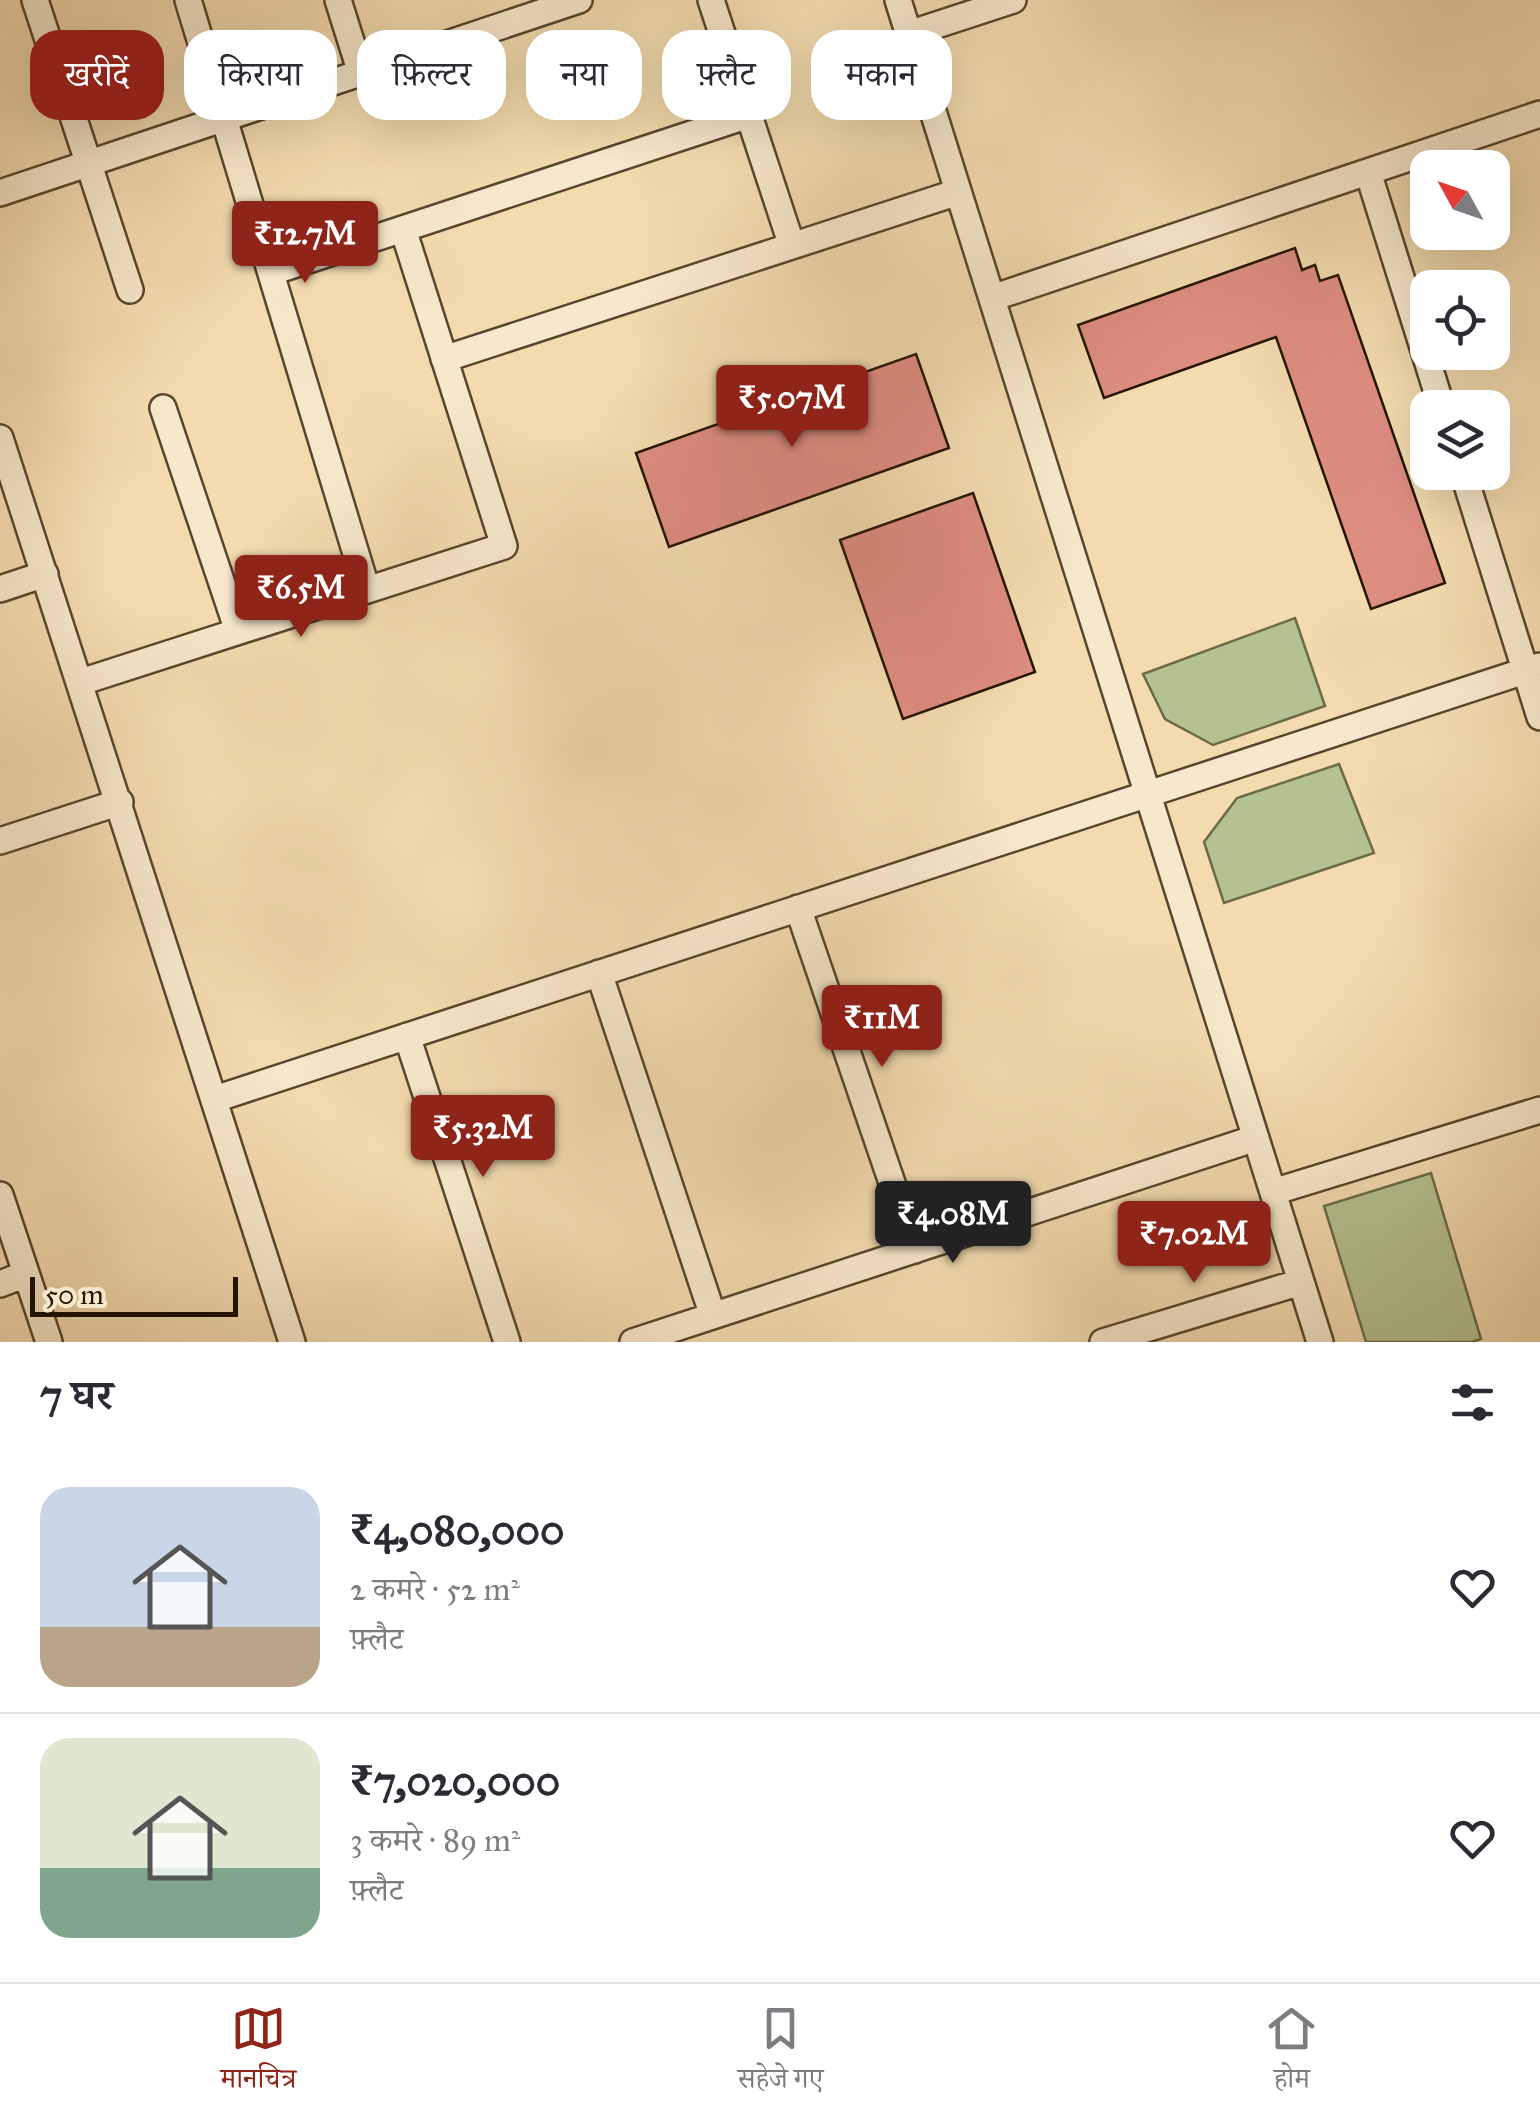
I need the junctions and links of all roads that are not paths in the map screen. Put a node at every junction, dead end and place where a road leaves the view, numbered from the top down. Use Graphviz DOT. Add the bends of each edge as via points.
graph roads {
  1 [pos="35,0"];
  2 [pos="188,0"];
  3 [pos="338,0"];
  4 [pos="711,0"];
  5 [pos="898,0"];
  6 [pos="1012,0"];
  7 [pos="571,1"];
  8 [pos="198,30"];
  9 [pos="485,30"];
  10 [pos="721,30"];
  11 [pos="908,30"];
  12 [pos="921,30"];
  13 [pos="357,59"];
  14 [pos="1540,114"];
  15 [pos="220,120"];
  16 [pos="227,120"];
  17 [pos="734,120"];
  18 [pos="751,120"];
  19 [pos="936,120"];
  20 [pos="88,163"];
  21 [pos="1368,172"];
  22 [pos="958,192"];
  23 [pos="0,193"];
  24 [pos="403,229"];
  25 [pos="792,246"];
  26 [pos="272,272"];
  27 [pos="130,290"];
  28 [pos="992,298"];
  29 [pos="444,358"];
  30 [pos="1436,390"];
  31 [pos="163,408"];
  32 [pos="0,438"];
  33 [pos="1469,490"];
  34 [pos="45,574"];
  35 [pos="0,589"];
  36 [pos="368,590"];
  37 [pos="238,631"];
  38 [pos="1533,668"];
  39 [pos="81,682"];
  40 [pos="1540,718"];
  41 [pos="1147,795"];
  42 [pos="120,802"];
  43 [pos="0,841"];
  44 [pos="798,908"];
  45 [pos="599,973"];
  46 [pos="407,1036"];
  47 [pos="214,1099"];
  48 [pos="1540,1110"];
  49 [pos="1256,1138"];
  50 [pos="1273,1192"];
  51 [pos="0,1195"];
  52 [pos="915,1250"];
  53 [pos="26,1274"];
  54 [pos="1301,1282"];
  55 [pos="0,1284"];
  56 [pos="713,1316"];
  57 [pos="1133,1338"];
  58 [pos="49,1342"];
  59 [pos="292,1342"];
  60 [pos="506,1342"];
  61 [pos="633,1342"];
  62 [pos="1103,1342"];
  63 [pos="1320,1342"];
  1 -- 20 [label="street"];
  2 -- 8 [label="street"];
  3 -- 13 [label="street"];
  4 -- 10 [label="street"];
  5 -- 11 [label="street"];
  6 -- 12 [label="street"];
  7 -- 9 [label="street"];
  14 -- 21 [label="street"];
  15 -- 20 [label="street"];
  16 -- 26 [label="street"];
  17 -- 24 [label="street"];
  18 -- 25 [label="street"];
  19 -- 22 [label="street"];
  20 -- 23 [label="street"];
  20 -- 27 [label="street"];
  21 -- 28 [label="street"];
  21 -- 30 [label="street"];
  22 -- 25 [label="street"];
  22 -- 28 [label="street"];
  24 -- 26 [label="street"];
  24 -- 29 [label="street"];
  25 -- 29 [label="street"];
  26 -- 36 [label="street"];
  28 -- 41 [label="street"];
  29 -- 36 [label="street" via="504,546"];
  31 -- 37 [label="street"];
  32 -- 34 [label="street"];
  33 -- 38 [label="street"];
  34 -- 35 [label="street"];
  34 -- 39 [label="street"];
  36 -- 37 [label="street"];
  37 -- 39 [label="street"];
  38 -- 40 [label="street"];
  38 -- 41 [label="street"];
  39 -- 42 [label="street"];
  41 -- 44 [label="street"];
  41 -- 49 [label="street"];
  42 -- 43 [label="street"];
  42 -- 47 [label="street"];
  44 -- 45 [label="street"];
  44 -- 52 [label="street"];
  45 -- 46 [label="street"];
  45 -- 56 [label="street"];
  46 -- 47 [label="street"];
  46 -- 60 [label="street"];
  47 -- 59 [label="street"];
  48 -- 50 [label="street"];
  49 -- 50 [label="street"];
  49 -- 52 [label="street"];
  50 -- 54 [label="street"];
  51 -- 53 [label="street"];
  52 -- 56 [label="street"];
  53 -- 55 [label="street"];
  53 -- 58 [label="street"];
  54 -- 57 [label="street"];
  54 -- 63 [label="street"];
  56 -- 61 [label="street"];
  57 -- 62 [label="street"];
}
